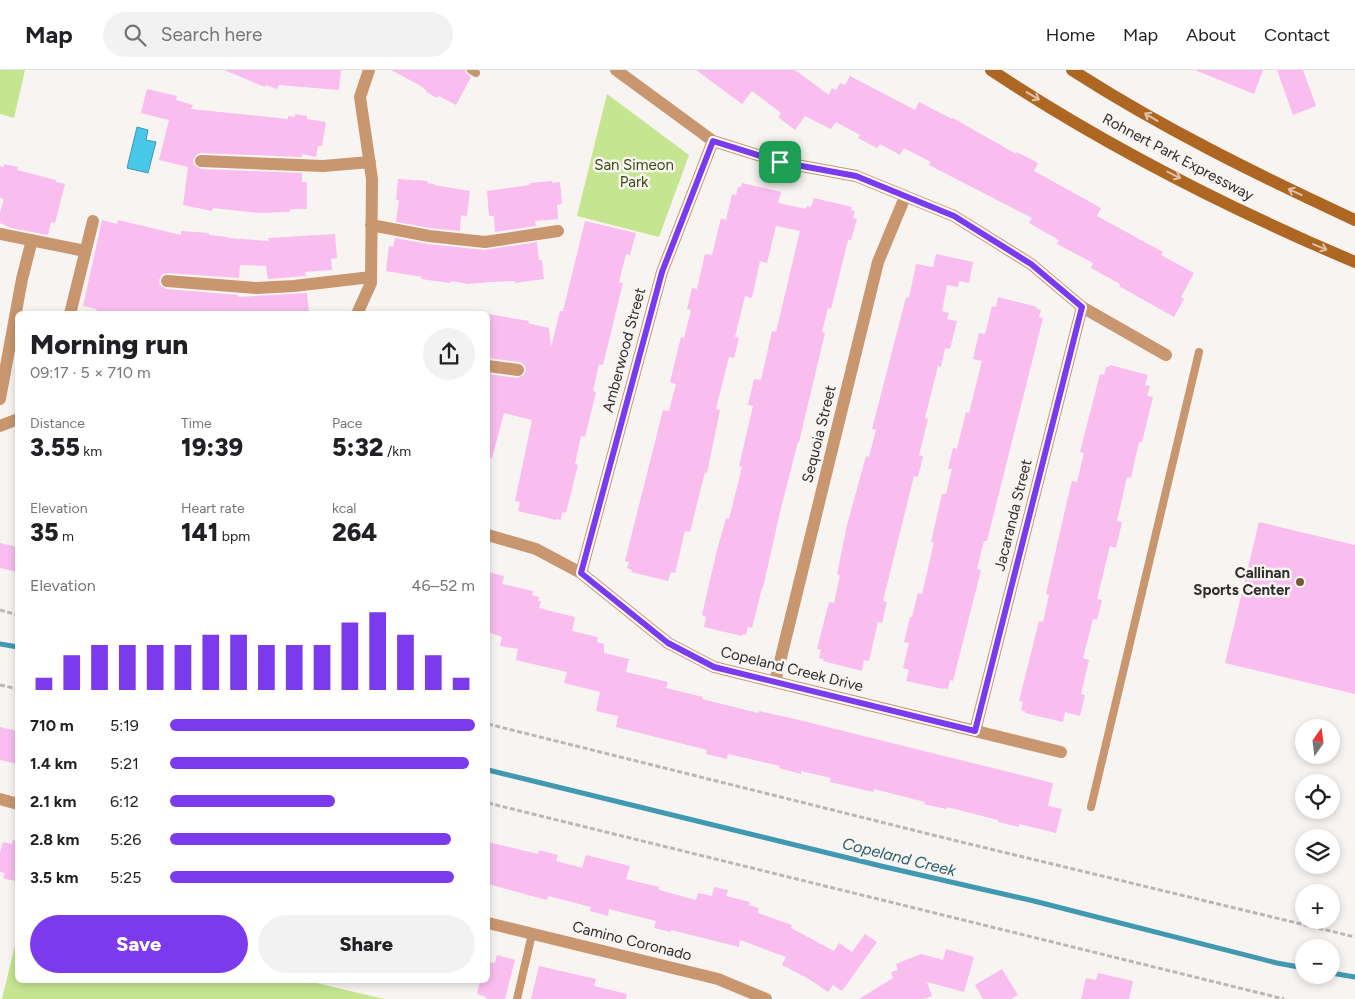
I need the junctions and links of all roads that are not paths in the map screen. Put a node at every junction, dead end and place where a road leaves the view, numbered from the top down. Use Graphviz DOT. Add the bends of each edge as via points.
graph roads {
  1 [pos="369,70"];
  2 [pos="991,70"];
  3 [pos="1072,70"];
  4 [pos="623,72"];
  5 [pos="713,141"];
  6 [pos="201,161"];
  7 [pos="370,162"];
  8 [pos="905,197"];
  9 [pos="1355,220"];
  10 [pos="93,221"];
  11 [pos="371,225"];
  12 [pos="558,231"];
  13 [pos="0,234"];
  14 [pos="32,240"];
  15 [pos="85,251"];
  16 [pos="1355,262"];
  17 [pos="371,277"];
  18 [pos="167,281"];
  19 [pos="1082,307"];
  20 [pos="16,311"];
  21 [pos="71,311"];
  22 [pos="358,311"];
  23 [pos="15,317"];
  24 [pos="1200,352"];
  25 [pos="1166,354"];
  26 [pos="490,366"];
  27 [pos="518,370"];
  28 [pos="0,399"];
  29 [pos="15,420"];
  30 [pos="0,426"];
  31 [pos="490,536"];
  32 [pos="581,573"];
  33 [pos="775,682"];
  34 [pos="975,731"];
  35 [pos="1061,752"];
  36 [pos="0,799"];
  37 [pos="15,803"];
  38 [pos="1091,807"];
  39 [pos="490,924"];
  40 [pos="532,934"];
  41 [pos="517,999"];
  42 [pos="766,999"];
  1 -- 7 [label="street" via="360,97"];
  2 -- 16 [label="main road, Rohnert Park Expressway, one-way" via="1125,150 1229,204"];
  9 -- 3 [label="main road, Rohnert Park Expressway, one-way" via="1173,131"];
  4 -- 5 [label="street"];
  5 -- 8 [label="street" via="780,162 856,176"];
  5 -- 32 [label="street, Amberwood Street" via="662,272"];
  6 -- 7 [label="street" via="322,166"];
  7 -- 11 [label="street"];
  8 -- 19 [label="street" via="954,216 1008,249"];
  8 -- 33 [label="street, Sequoia Street" via="878,262"];
  10 -- 15 [label="street"];
  11 -- 12 [label="street" via="485,242"];
  11 -- 17 [label="street"];
  13 -- 14 [label="street"];
  14 -- 15 [label="street"];
  14 -- 20 [label="street"];
  15 -- 21 [label="street"];
  17 -- 18 [label="street" via="257,288"];
  17 -- 22 [label="street"];
  19 -- 25 [label="street"];
  19 -- 34 [label="street, Jacaranda Street"];
  23 -- 28 [label="street"];
  24 -- 38 [label="lane"];
  26 -- 27 [label="street"];
  29 -- 30 [label="street"];
  31 -- 32 [label="street, Copeland Creek Drive" via="536,549"];
  32 -- 33 [label="street, Copeland Creek Drive" via="668,643 714,667"];
  33 -- 34 [label="street, Copeland Creek Drive"];
  34 -- 35 [label="street, Copeland Creek Drive"];
  36 -- 37 [label="street"];
  39 -- 40 [label="street, Camino Coronado"];
  40 -- 41 [label="lane"];
  40 -- 42 [label="street, Camino Coronado" via="718,979"];
}
